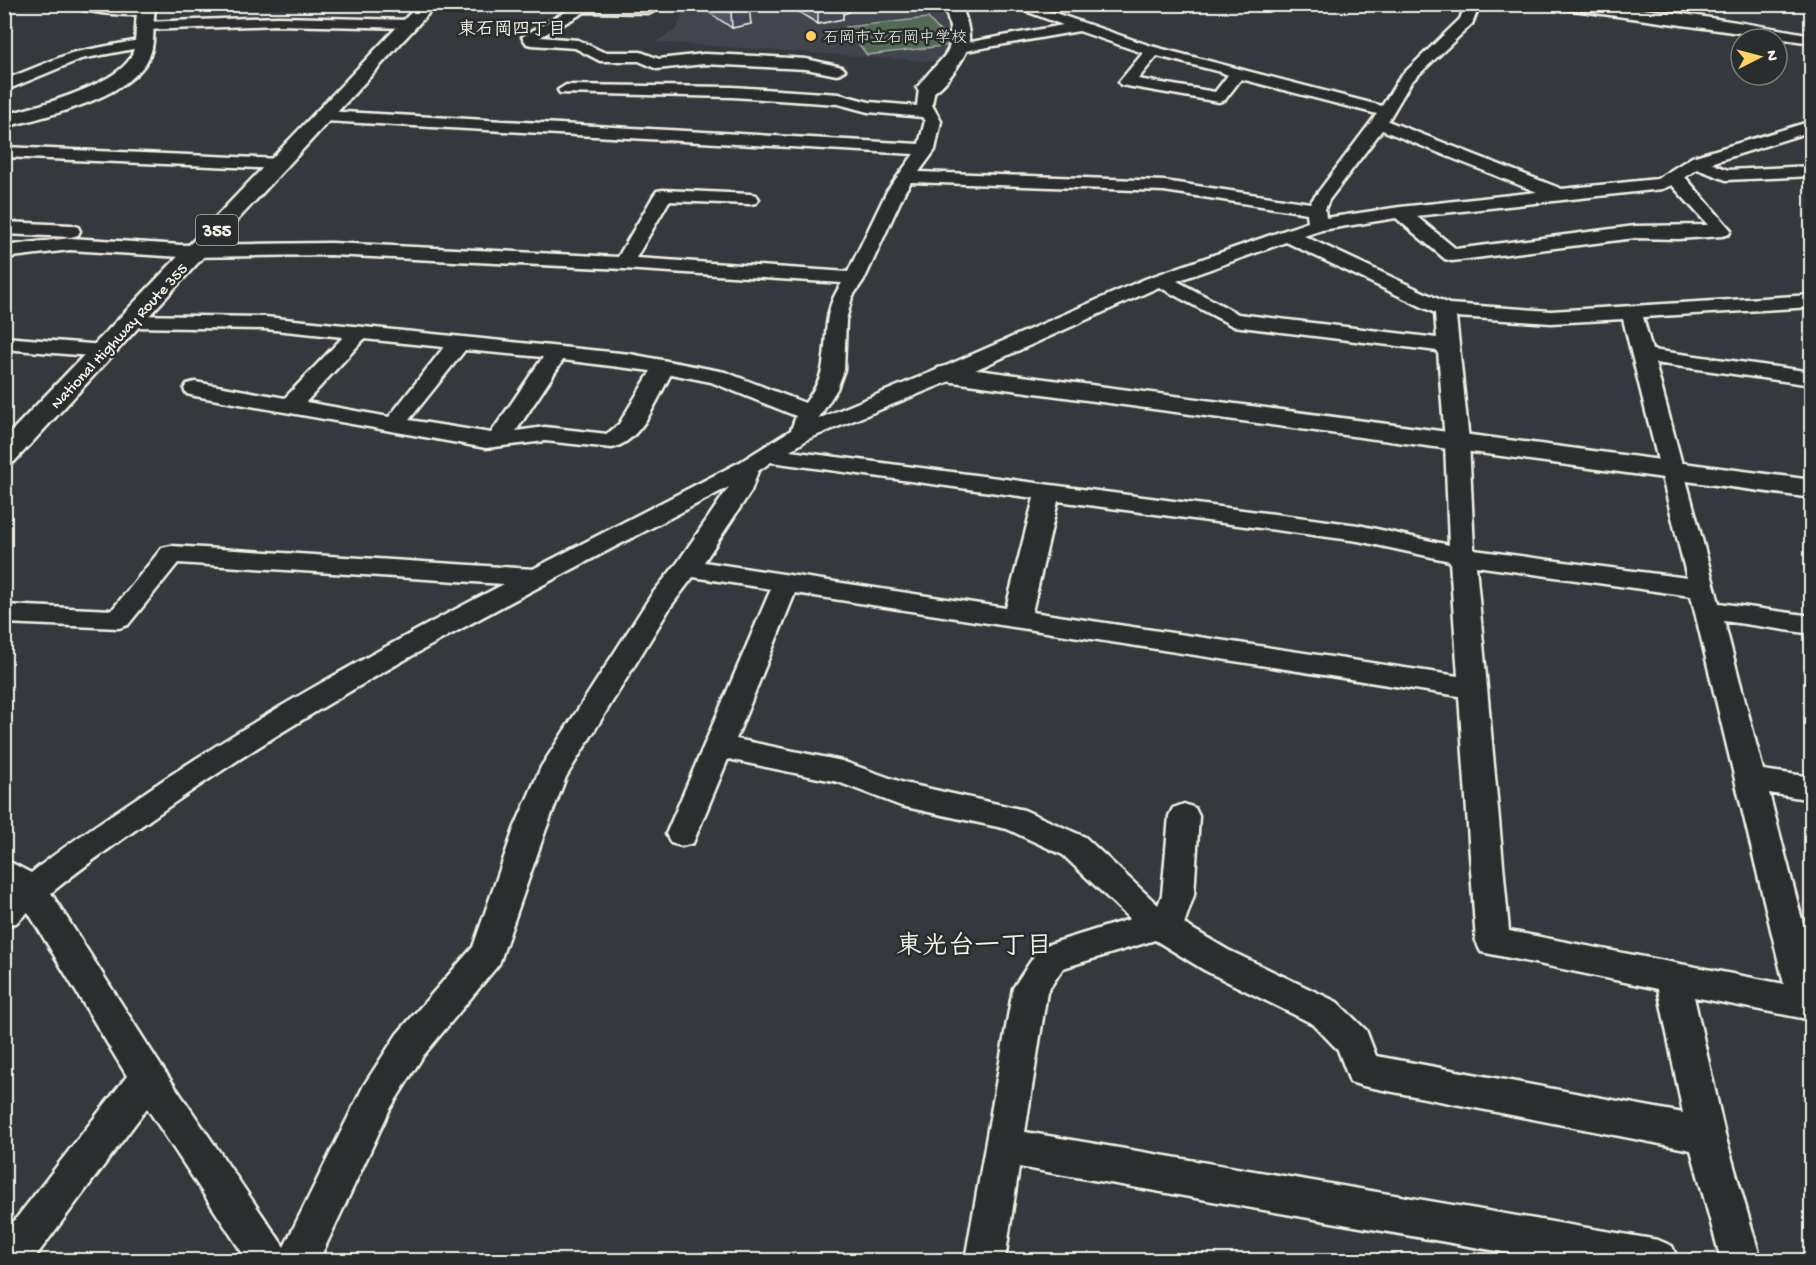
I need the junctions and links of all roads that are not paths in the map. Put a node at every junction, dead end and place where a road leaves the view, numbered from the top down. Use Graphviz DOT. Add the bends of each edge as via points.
graph roads {
  1 [pos="75,4"];
  2 [pos="429,4"];
  3 [pos="952,4"];
  4 [pos="1014,4"];
  5 [pos="1473,4"];
  6 [pos="1559,4"];
  7 [pos="579,6"];
  8 [pos="650,9"];
  9 [pos="146,21"];
  10 [pos="410,24"];
  11 [pos="1079,27"];
  12 [pos="1812,39"];
  13 [pos="960,48"];
  14 [pos="1153,51"];
  15 [pos="837,70"];
  16 [pos="1238,73"];
  17 [pos="4,86"];
  18 [pos="927,88"];
  19 [pos="566,90"];
  20 [pos="926,112"];
  21 [pos="325,116"];
  22 [pos="1383,117"];
  23 [pos="4,121"];
  24 [pos="1812,126"];
  25 [pos="926,150"];
  26 [pos="4,152"];
  27 [pos="1696,163"];
  28 [pos="279,164"];
  29 [pos="1812,171"];
  30 [pos="1674,176"];
  31 [pos="905,177"];
  32 [pos="1560,195"];
  33 [pos="750,199"];
  34 [pos="1400,212"];
  35 [pos="1317,217"];
  36 [pos="4,228"];
  37 [pos="93,232"];
  38 [pos="1286,235"];
  39 [pos="198,250"];
  40 [pos="4,252"];
  41 [pos="624,263"];
  42 [pos="855,278"];
  43 [pos="1161,280"];
  44 [pos="1812,301"];
  45 [pos="1445,310"];
  46 [pos="1631,312"];
  47 [pos="131,321"];
  48 [pos="358,333"];
  49 [pos="4,343"];
  50 [pos="459,343"];
  51 [pos="1447,346"];
  52 [pos="103,351"];
  53 [pos="557,352"];
  54 [pos="1642,355"];
  55 [pos="665,366"];
  56 [pos="946,374"];
  57 [pos="1812,379"];
  58 [pos="195,389"];
  59 [pos="290,406"];
  60 [pos="809,413"];
  61 [pos="394,425"];
  62 [pos="800,434"];
  63 [pos="499,439"];
  64 [pos="1457,441"];
  65 [pos="4,456"];
  66 [pos="759,461"];
  67 [pos="1673,469"];
  68 [pos="1812,489"];
  69 [pos="1048,490"];
  70 [pos="1462,556"];
  71 [pos="687,568"];
  72 [pos="541,578"];
  73 [pos="786,584"];
  74 [pos="1705,599"];
  75 [pos="4,614"];
  76 [pos="1017,619"];
  77 [pos="1812,625"];
  78 [pos="1472,688"];
  79 [pos="719,746"];
  80 [pos="1750,779"];
  81 [pos="1812,789"];
  82 [pos="1184,816"];
  83 [pos="682,834"];
  84 [pos="18,881"];
  85 [pos="4,913"];
  86 [pos="1158,925"];
  87 [pos="1673,978"];
  88 [pos="1809,1004"];
  89 [pos="148,1078"];
  90 [pos="1706,1135"];
  91 [pos="1004,1146"];
  92 [pos="9,1260"];
  93 [pos="270,1260"];
  94 [pos="299,1260"];
  95 [pos="985,1260"];
  96 [pos="1658,1260"];
  97 [pos="1741,1260"];
  1 -- 9 [label="street"];
  2 -- 10 [label="main road, National Highway Route 355 / 355"];
  3 -- 13 [label="main road" via="962,37"];
  4 -- 11 [label="street"];
  5 -- 22 [label="street" via="1467,21 1405,80"];
  6 -- 12 [label="street"];
  7 -- 8 [label="street"];
  7 -- 15 [label="street" via="529,37 532,41 578,44 600,56 641,57 657,64 704,59 806,64"];
  9 -- 10 [label="street"];
  9 -- 17 [label="street" via="105,49 76,56"];
  9 -- 23 [label="main road" via="133,66 102,88"];
  10 -- 21 [label="main road, National Highway Route 355 / 355"];
  11 -- 13 [label="street"];
  11 -- 14 [label="street"];
  13 -- 18 [label="main road"];
  14 -- 16 [label="street"];
  14 -- 16 [label="street" via="1127,82 1219,97"];
  16 -- 22 [label="street"];
  18 -- 20 [label="street"];
  19 -- 20 [label="street" via="732,92 839,99 868,107"];
  20 -- 25 [label="street" via="933,121"];
  21 -- 25 [label="street"];
  21 -- 28 [label="main road, National Highway Route 355 / 355"];
  22 -- 32 [label="street"];
  22 -- 35 [label="street" via="1320,199"];
  24 -- 27 [label="street"];
  25 -- 31 [label="street"];
  26 -- 28 [label="street"];
  27 -- 29 [label="street" via="1726,175"];
  27 -- 30 [label="street"];
  28 -- 39 [label="main road, National Highway Route 355 / 355"];
  30 -- 32 [label="street" via="1662,184"];
  30 -- 34 [label="street" via="1722,230 1635,232 1452,255"];
  31 -- 35 [label="street" via="1164,186"];
  31 -- 42 [label="street"];
  32 -- 34 [label="street"];
  33 -- 41 [label="street" via="663,195"];
  34 -- 35 [label="street"];
  35 -- 38 [label="street"];
  36 -- 37 [label="street"];
  38 -- 43 [label="street"];
  38 -- 45 [label="street"];
  39 -- 40 [label="street" via="69,244"];
  39 -- 41 [label="street" via="331,249"];
  39 -- 47 [label="main road, National Highway Route 355 / 355"];
  41 -- 42 [label="street"];
  42 -- 60 [label="street" via="842,297 836,320 833,370 826,389"];
  43 -- 51 [label="street" via="1233,320"];
  43 -- 56 [label="street"];
  44 -- 46 [label="street"];
  45 -- 46 [label="street" via="1551,317"];
  45 -- 51 [label="street"];
  46 -- 54 [label="street"];
  47 -- 48 [label="street" via="255,322"];
  47 -- 52 [label="main road, National Highway Route 355 / 355"];
  48 -- 50 [label="street"];
  48 -- 59 [label="street"];
  49 -- 52 [label="street"];
  50 -- 53 [label="street"];
  50 -- 61 [label="street"];
  51 -- 64 [label="street"];
  52 -- 65 [label="main road, National Highway Route 355 / 355"];
  53 -- 55 [label="street"];
  53 -- 63 [label="street"];
  54 -- 57 [label="street"];
  54 -- 67 [label="street"];
  55 -- 60 [label="street" via="717,377"];
  55 -- 63 [label="street" via="628,428 612,441 545,434"];
  56 -- 62 [label="street"];
  56 -- 64 [label="main road"];
  58 -- 59 [label="street"];
  59 -- 61 [label="street"];
  60 -- 62 [label="street"];
  61 -- 63 [label="street" via="486,441"];
  62 -- 66 [label="street"];
  64 -- 67 [label="main road"];
  64 -- 70 [label="street"];
  66 -- 69 [label="street"];
  66 -- 71 [label="street"];
  66 -- 72 [label="street"];
  67 -- 68 [label="main road"];
  67 -- 74 [label="street"];
  69 -- 70 [label="street" via="1358,533"];
  69 -- 76 [label="street"];
  70 -- 74 [label="street"];
  70 -- 78 [label="street"];
  71 -- 73 [label="street"];
  71 -- 94 [label="street" via="661,600 552,775 487,954 410,1045 377,1097"];
  72 -- 75 [label="street" via="171,554 119,619"];
  72 -- 84 [label="street" via="396,652 202,768 69,860"];
  73 -- 76 [label="street"];
  73 -- 79 [label="street"];
  74 -- 77 [label="street"];
  74 -- 80 [label="street"];
  76 -- 78 [label="street"];
  78 -- 87 [label="street" via="1493,942"];
  79 -- 83 [label="street"];
  79 -- 86 [label="street" via="842,772 901,794 1013,818 1074,846"];
  80 -- 81 [label="street"];
  80 -- 88 [label="street"];
  82 -- 86 [label="street" via="1179,895 1171,916"];
  84 -- 85 [label="street"];
  84 -- 89 [label="street"];
  86 -- 90 [label="street" via="1216,960 1325,1013 1353,1041 1364,1070"];
  86 -- 91 [label="street" via="1052,957 1035,980 1030,988"];
  87 -- 88 [label="street"];
  87 -- 90 [label="street"];
  89 -- 92 [label="street"];
  89 -- 93 [label="street"];
  90 -- 97 [label="street"];
  91 -- 95 [label="street"];
  91 -- 96 [label="street"];
}
